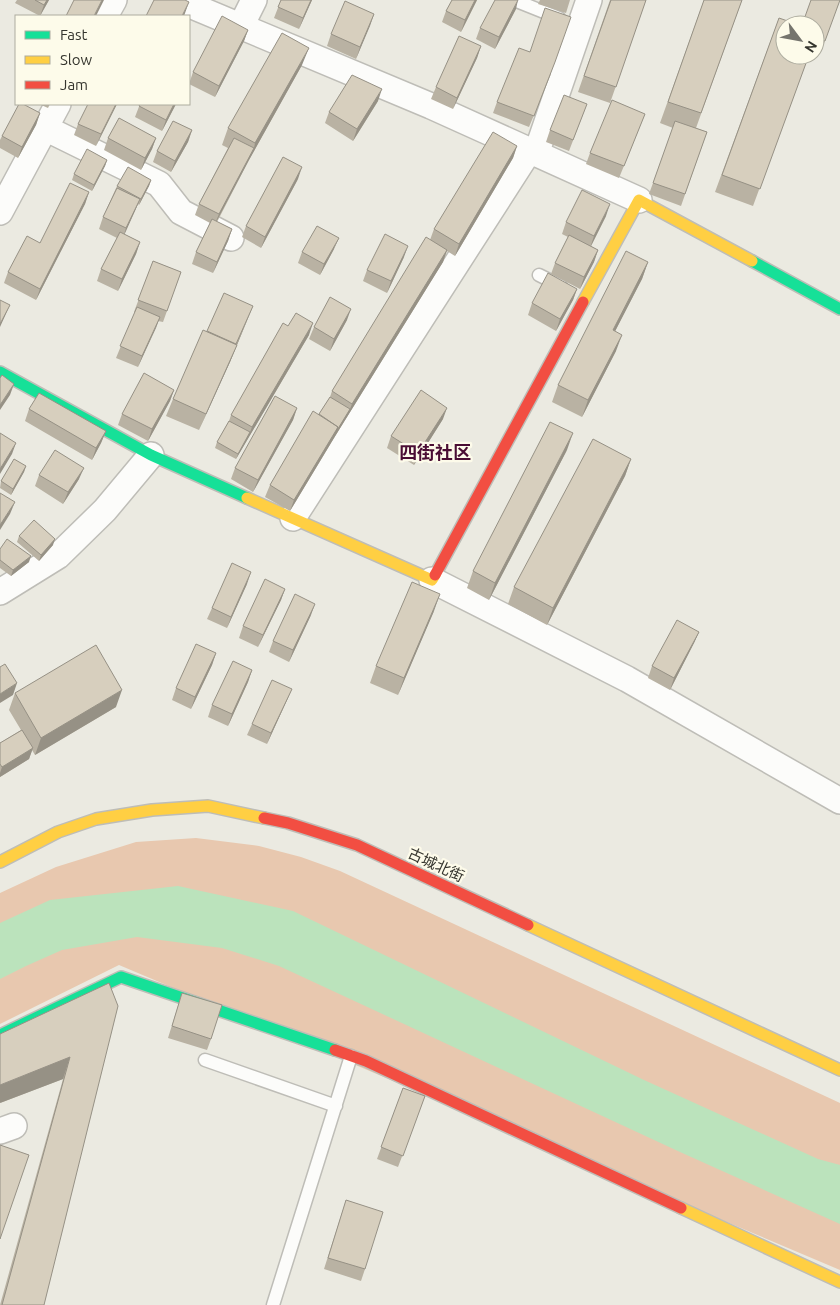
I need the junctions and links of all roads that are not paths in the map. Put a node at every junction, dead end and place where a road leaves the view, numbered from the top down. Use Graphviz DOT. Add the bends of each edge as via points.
graph roads {
  1 [pos="114,0"];
  2 [pos="178,0"];
  3 [pos="254,0"];
  4 [pos="514,0"];
  5 [pos="589,0"];
  6 [pos="106,15"];
  7 [pos="241,26"];
  8 [pos="580,26"];
  9 [pos="57,105"];
  10 [pos="45,128"];
  11 [pos="533,152"];
  12 [pos="638,200"];
  13 [pos="0,212"];
  14 [pos="231,238"];
  15 [pos="539,275"];
  16 [pos="578,294"];
  17 [pos="840,309"];
  18 [pos="0,372"];
  19 [pos="151,455"];
  20 [pos="293,518"];
  21 [pos="432,580"];
  22 [pos="0,592"];
  23 [pos="840,800"];
  24 [pos="0,862"];
  25 [pos="0,1035"];
  26 [pos="351,1056"];
  27 [pos="205,1060"];
  28 [pos="840,1070"];
  29 [pos="336,1106"];
  30 [pos="840,1282"];
  31 [pos="273,1305"];
  1 -- 6 [label="street"];
  2 -- 7 [label="street"];
  3 -- 7 [label="street"];
  4 -- 8 [label="lane"];
  5 -- 8 [label="street"];
  7 -- 11 [label="street"];
  8 -- 11 [label="street"];
  9 -- 10 [label="street"];
  10 -- 13 [label="street"];
  10 -- 14 [label="street" via="159,184 181,212"];
  11 -- 12 [label="street"];
  11 -- 20 [label="street" via="450,259"];
  12 -- 16 [label="street"];
  12 -- 17 [label="street"];
  15 -- 16 [label="lane"];
  16 -- 21 [label="street"];
  18 -- 19 [label="street"];
  19 -- 20 [label="street"];
  19 -- 22 [label="street" via="105,510 58,556"];
  20 -- 21 [label="street"];
  21 -- 23 [label="street" via="627,679"];
  24 -- 28 [label="street, 古城北街" via="58,832 96,819 152,810 208,806 288,823 357,845"];
  25 -- 26 [label="street" via="121,977"];
  26 -- 29 [label="lane"];
  26 -- 30 [label="street"];
  27 -- 29 [label="lane"];
  29 -- 31 [label="lane"];
}
